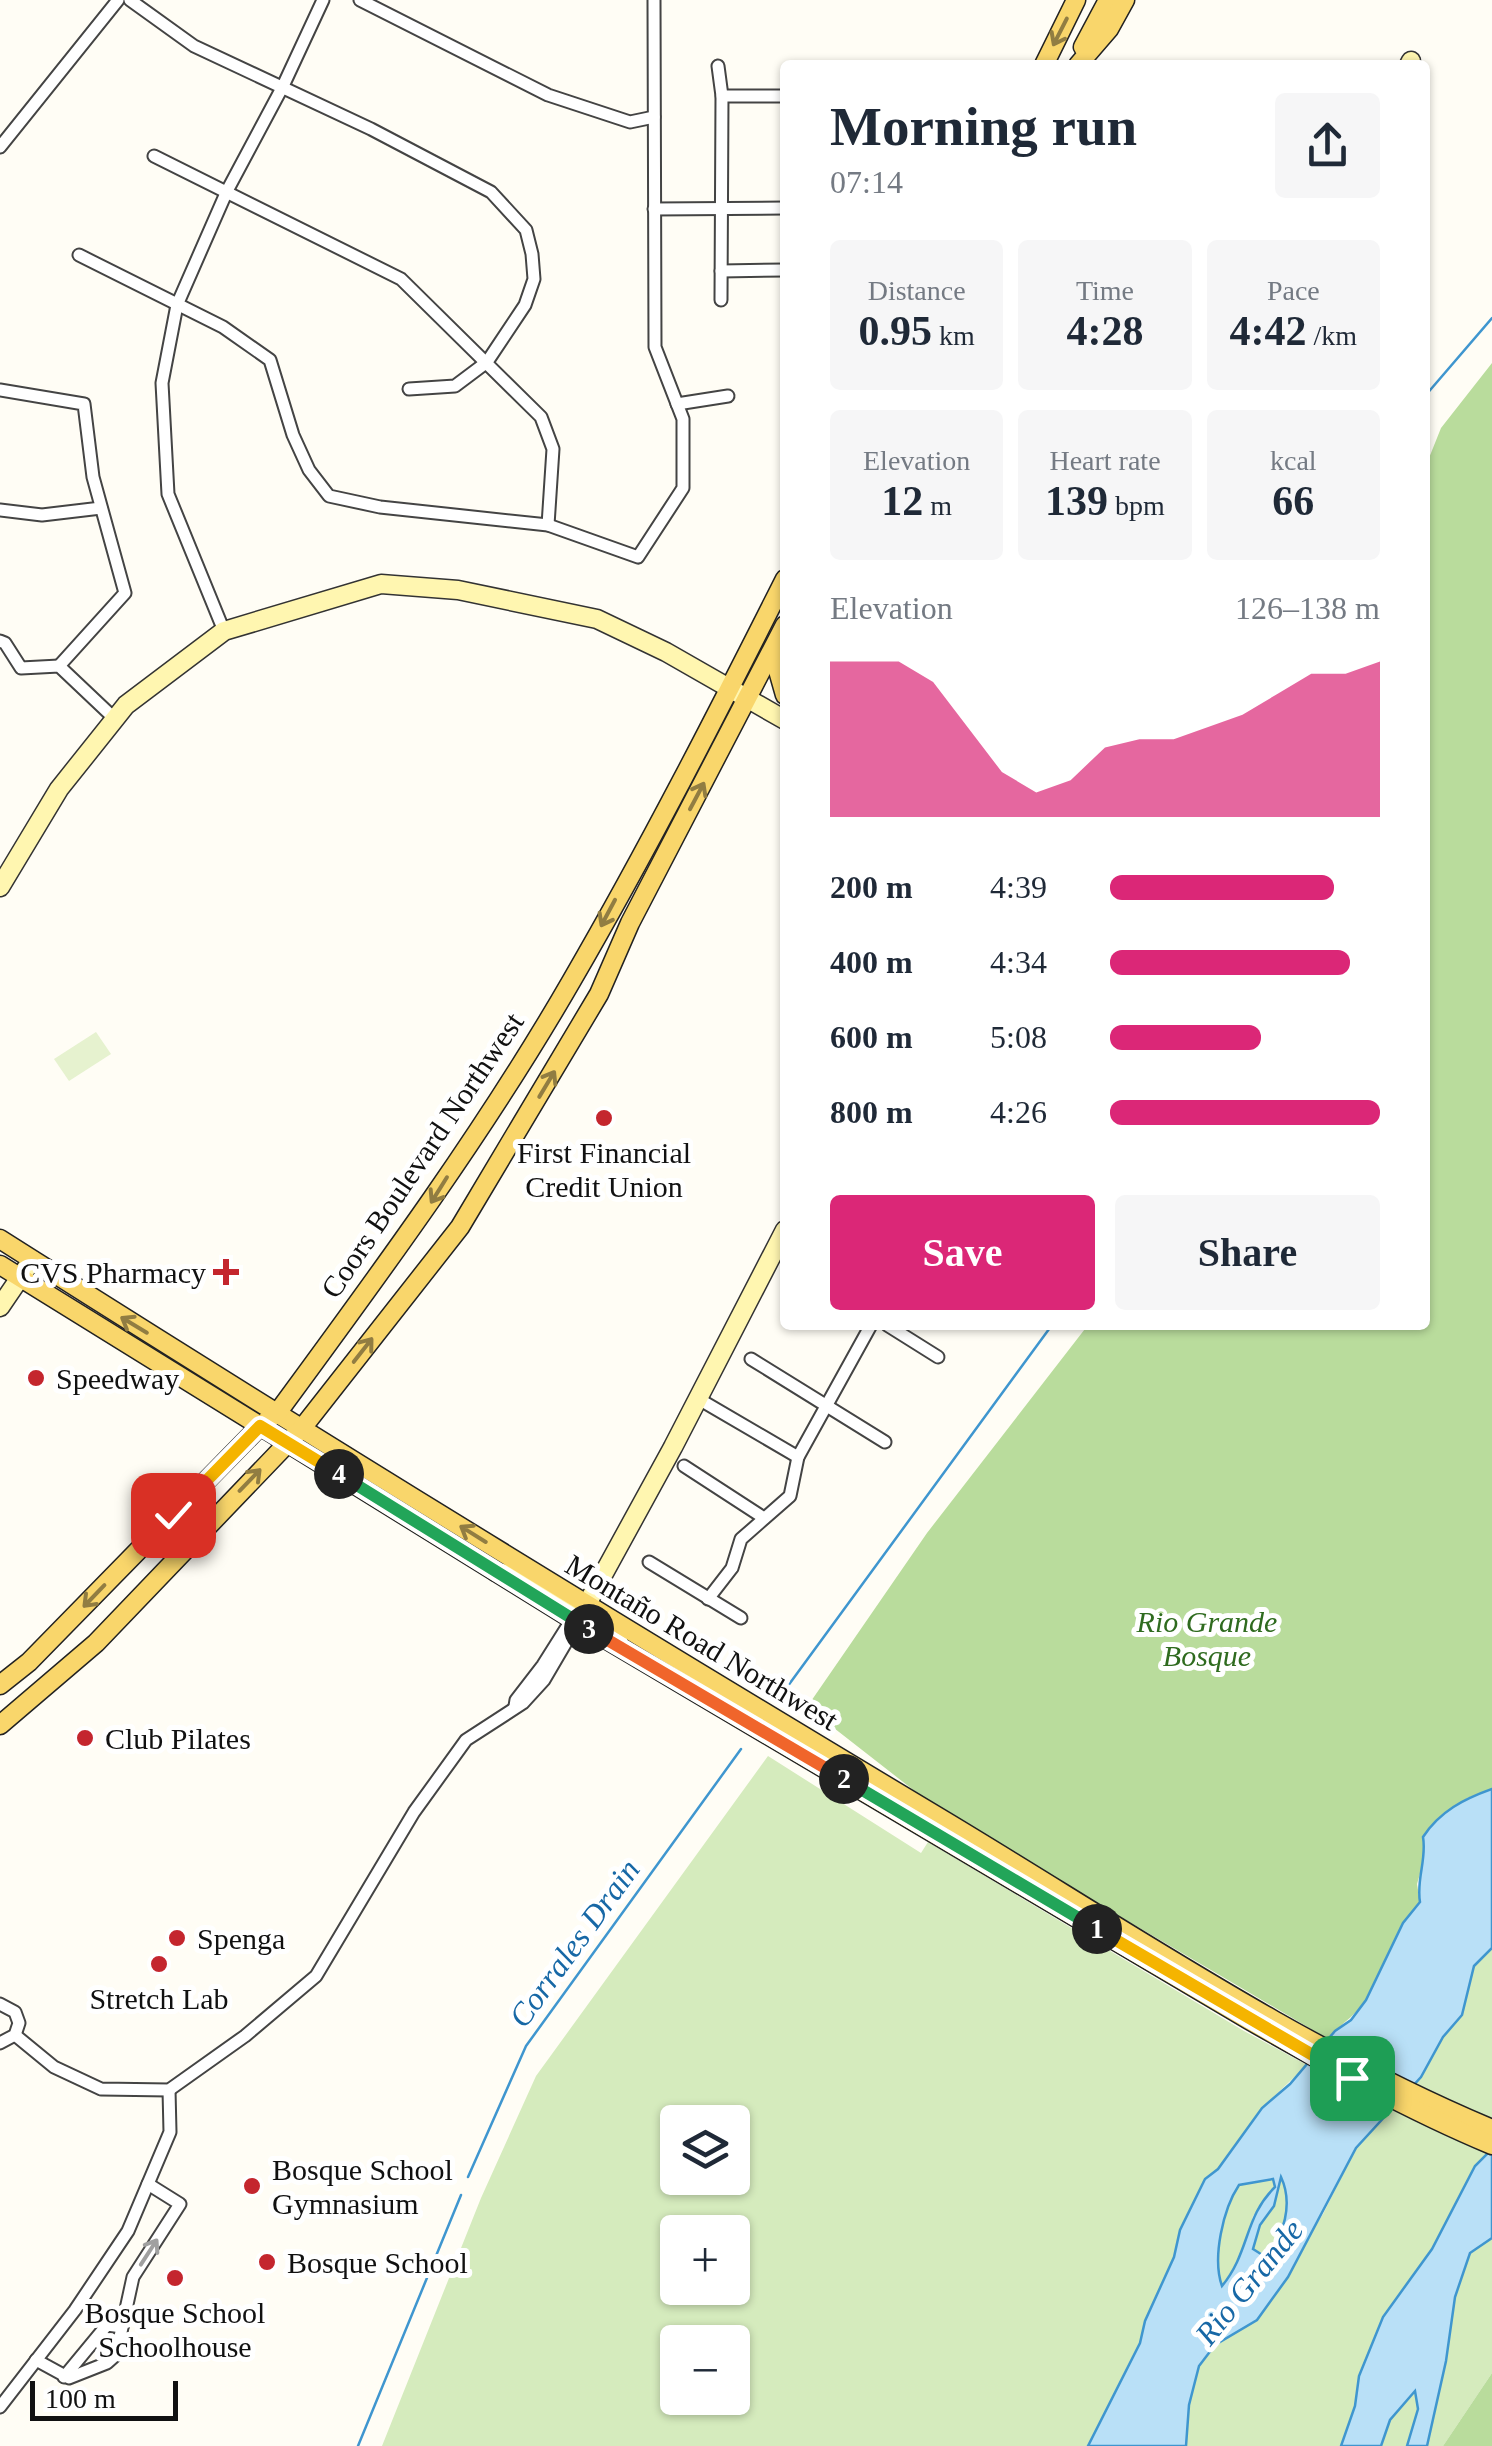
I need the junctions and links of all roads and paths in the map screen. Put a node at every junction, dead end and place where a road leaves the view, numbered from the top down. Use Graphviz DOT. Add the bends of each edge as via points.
graph roads {
  1 [pos="118,0"];
  2 [pos="130,0"];
  3 [pos="323,0"];
  4 [pos="360,0"];
  5 [pos="654,0"];
  6 [pos="1076,0"];
  7 [pos="1108,0"];
  8 [pos="1125,0"];
  9 [pos="1046,60"];
  10 [pos="1078,60"];
  11 [pos="1081,60"];
  12 [pos="718,66"];
  13 [pos="283,86"];
  14 [pos="722,96"];
  15 [pos="780,96"];
  16 [pos="654,118"];
  17 [pos="0,147"];
  18 [pos="154,156"];
  19 [pos="227,191"];
  20 [pos="780,208"];
  21 [pos="654,209"];
  22 [pos="720,209"];
  23 [pos="78,255"];
  24 [pos="780,270"];
  25 [pos="721,271"];
  26 [pos="721,300"];
  27 [pos="178,305"];
  28 [pos="487,362"];
  29 [pos="409,389"];
  30 [pos="0,390"];
  31 [pos="728,396"];
  32 [pos="677,404"];
  33 [pos="100,508"];
  34 [pos="0,510"];
  35 [pos="548,524"];
  36 [pos="780,589"];
  37 [pos="224,631"];
  38 [pos="780,634"];
  39 [pos="0,640"];
  40 [pos="780,648"];
  41 [pos="59,666"];
  42 [pos="780,678"];
  43 [pos="729,690"];
  44 [pos="746,700"];
  45 [pos="780,717"];
  46 [pos="115,719"];
  47 [pos="0,886"];
  48 [pos="0,1240"];
  49 [pos="780,1240"];
  50 [pos="32,1260"];
  51 [pos="0,1264"];
  52 [pos="21,1278"];
  53 [pos="0,1307"];
  54 [pos="867,1330"];
  55 [pos="895,1330"];
  56 [pos="938,1357"];
  57 [pos="751,1359"];
  58 [pos="697,1398"];
  59 [pos="825,1405"];
  60 [pos="278,1412"];
  61 [pos="260,1426"];
  62 [pos="302,1427"];
  63 [pos="286,1442"];
  64 [pos="885,1442"];
  65 [pos="798,1457"];
  66 [pos="684,1466"];
  67 [pos="764,1518"];
  68 [pos="649,1562"];
  69 [pos="496,1572"];
  70 [pos="708,1599"];
  71 [pos="587,1604"];
  72 [pos="741,1618"];
  73 [pos="572,1619"];
  74 [pos="595,1633"];
  75 [pos="664,1652"];
  76 [pos="0,1684"];
  77 [pos="515,1706"];
  78 [pos="0,1725"];
  79 [pos="939,1826"];
  80 [pos="0,2004"];
  81 [pos="15,2036"];
  82 [pos="0,2043"];
  83 [pos="169,2090"];
  84 [pos="1492,2129"];
  85 [pos="1492,2145"];
  86 [pos="148,2184"];
  87 [pos="122,2327"];
  88 [pos="36,2360"];
  89 [pos="64,2378"];
  90 [pos="0,2407"];
  1 -- 17 [label="street"];
  2 -- 13 [label="street" via="194,46"];
  3 -- 13 [label="street"];
  4 -- 16 [label="street" via="548,94 630,122"];
  5 -- 16 [label="street"];
  6 -- 9 [label="main road, one-way"];
  7 -- 10 [label="main road"];
  8 -- 11 [label="main road"];
  12 -- 14 [label="street"];
  13 -- 19 [label="street"];
  13 -- 28 [label="street" via="490,192 526,230 534,280"];
  14 -- 15 [label="street"];
  14 -- 22 [label="street"];
  16 -- 21 [label="street"];
  18 -- 19 [label="street"];
  19 -- 27 [label="street"];
  19 -- 28 [label="street" via="401,280"];
  20 -- 22 [label="street"];
  21 -- 22 [label="street"];
  21 -- 32 [label="street" via="655,347"];
  22 -- 25 [label="street"];
  23 -- 27 [label="street"];
  24 -- 25 [label="street"];
  25 -- 26 [label="street"];
  27 -- 35 [label="street" via="270,360 308,470 329,496"];
  27 -- 37 [label="street" via="162,383 168,494"];
  28 -- 29 [label="street" via="455,386"];
  28 -- 35 [label="street" via="541,417 554,449"];
  30 -- 33 [label="street" via="84,404"];
  31 -- 32 [label="street"];
  32 -- 35 [label="street" via="683,488 638,556"];
  33 -- 34 [label="street" via="42,515"];
  33 -- 41 [label="street" via="126,593"];
  36 -- 43 [label="main road, Coors Boulevard Northwest"];
  37 -- 43 [label="street" via="381,584 458,590 597,619"];
  37 -- 46 [label="street"];
  38 -- 44 [label="main road, Coors Boulevard Northwest"];
  39 -- 41 [label="street" via="21,668"];
  40 -- 42 [label="main road"];
  41 -- 46 [label="street"];
  43 -- 44 [label="street"];
  43 -- 60 [label="main road, Coors Boulevard Northwest, one-way" via="571,982 427,1208"];
  44 -- 45 [label="street"];
  62 -- 44 [label="main road, Coors Boulevard Northwest, one-way" via="460,1228 599,994"];
  46 -- 47 [label="street" via="59,789"];
  48 -- 50 [label="main road, Montaño Road Northwest"];
  49 -- 58 [label="street"];
  50 -- 52 [label="street"];
  60 -- 50 [label="main road, Montaño Road Northwest, one-way"];
  51 -- 52 [label="main road, Montaño Road Northwest"];
  52 -- 53 [label="street"];
  52 -- 61 [label="main road, Montaño Road Northwest"];
  54 -- 59 [label="street"];
  55 -- 56 [label="street"];
  57 -- 59 [label="street"];
  58 -- 65 [label="street"];
  58 -- 71 [label="street"];
  59 -- 64 [label="street"];
  59 -- 65 [label="street"];
  60 -- 61 [label="main road, Coors Boulevard Northwest"];
  60 -- 62 [label="main road, Montaño Road Northwest"];
  61 -- 63 [label="main road, Montaño Road Northwest"];
  61 -- 76 [label="main road, Coors Boulevard Northwest, one-way"];
  62 -- 63 [label="main road, Coors Boulevard Northwest"];
  71 -- 62 [label="main road, Montaño Road Northwest, one-way"];
  63 -- 69 [label="main road, Montaño Road Northwest"];
  78 -- 63 [label="main road, Coors Boulevard Northwest, one-way" via="96,1643"];
  65 -- 67 [label="street" via="790,1496"];
  66 -- 67 [label="street"];
  67 -- 70 [label="street" via="741,1540 732,1568"];
  68 -- 70 [label="street"];
  69 -- 71 [label="street" via="520,1576 576,1609"];
  69 -- 73 [label="main road, Montaño Road Northwest"];
  70 -- 72 [label="street"];
  71 -- 75 [label="main road, Montaño Road Northwest"];
  73 -- 74 [label="main road, Montaño Road Northwest"];
  73 -- 75 [label="street" via="586,1617"];
  73 -- 77 [label="street"];
  74 -- 77 [label="street" via="568,1639 544,1680"];
  74 -- 79 [label="main road, Montaño Road Northwest"];
  75 -- 79 [label="main road, Montaño Road Northwest"];
  77 -- 83 [label="street" via="466,1740 414,1812 316,1976"];
  79 -- 84 [label="main road, Montaño Road Northwest" via="1360,2066"];
  79 -- 85 [label="main road, Montaño Road Northwest" via="1266,2030"];
  80 -- 81 [label="street" via="17,2016"];
  81 -- 82 [label="street"];
  81 -- 83 [label="street" via="54,2068 101,2089"];
  83 -- 86 [label="street" via="170,2132"];
  87 -- 86 [label="street, one-way" via="133,2278 180,2204"];
  86 -- 88 [label="street" via="128,2231"];
  87 -- 89 [label="street" via="107,2325"];
  87 -- 89 [label="street" via="116,2355 107,2363"];
  88 -- 89 [label="street"];
  88 -- 90 [label="street"];
}
